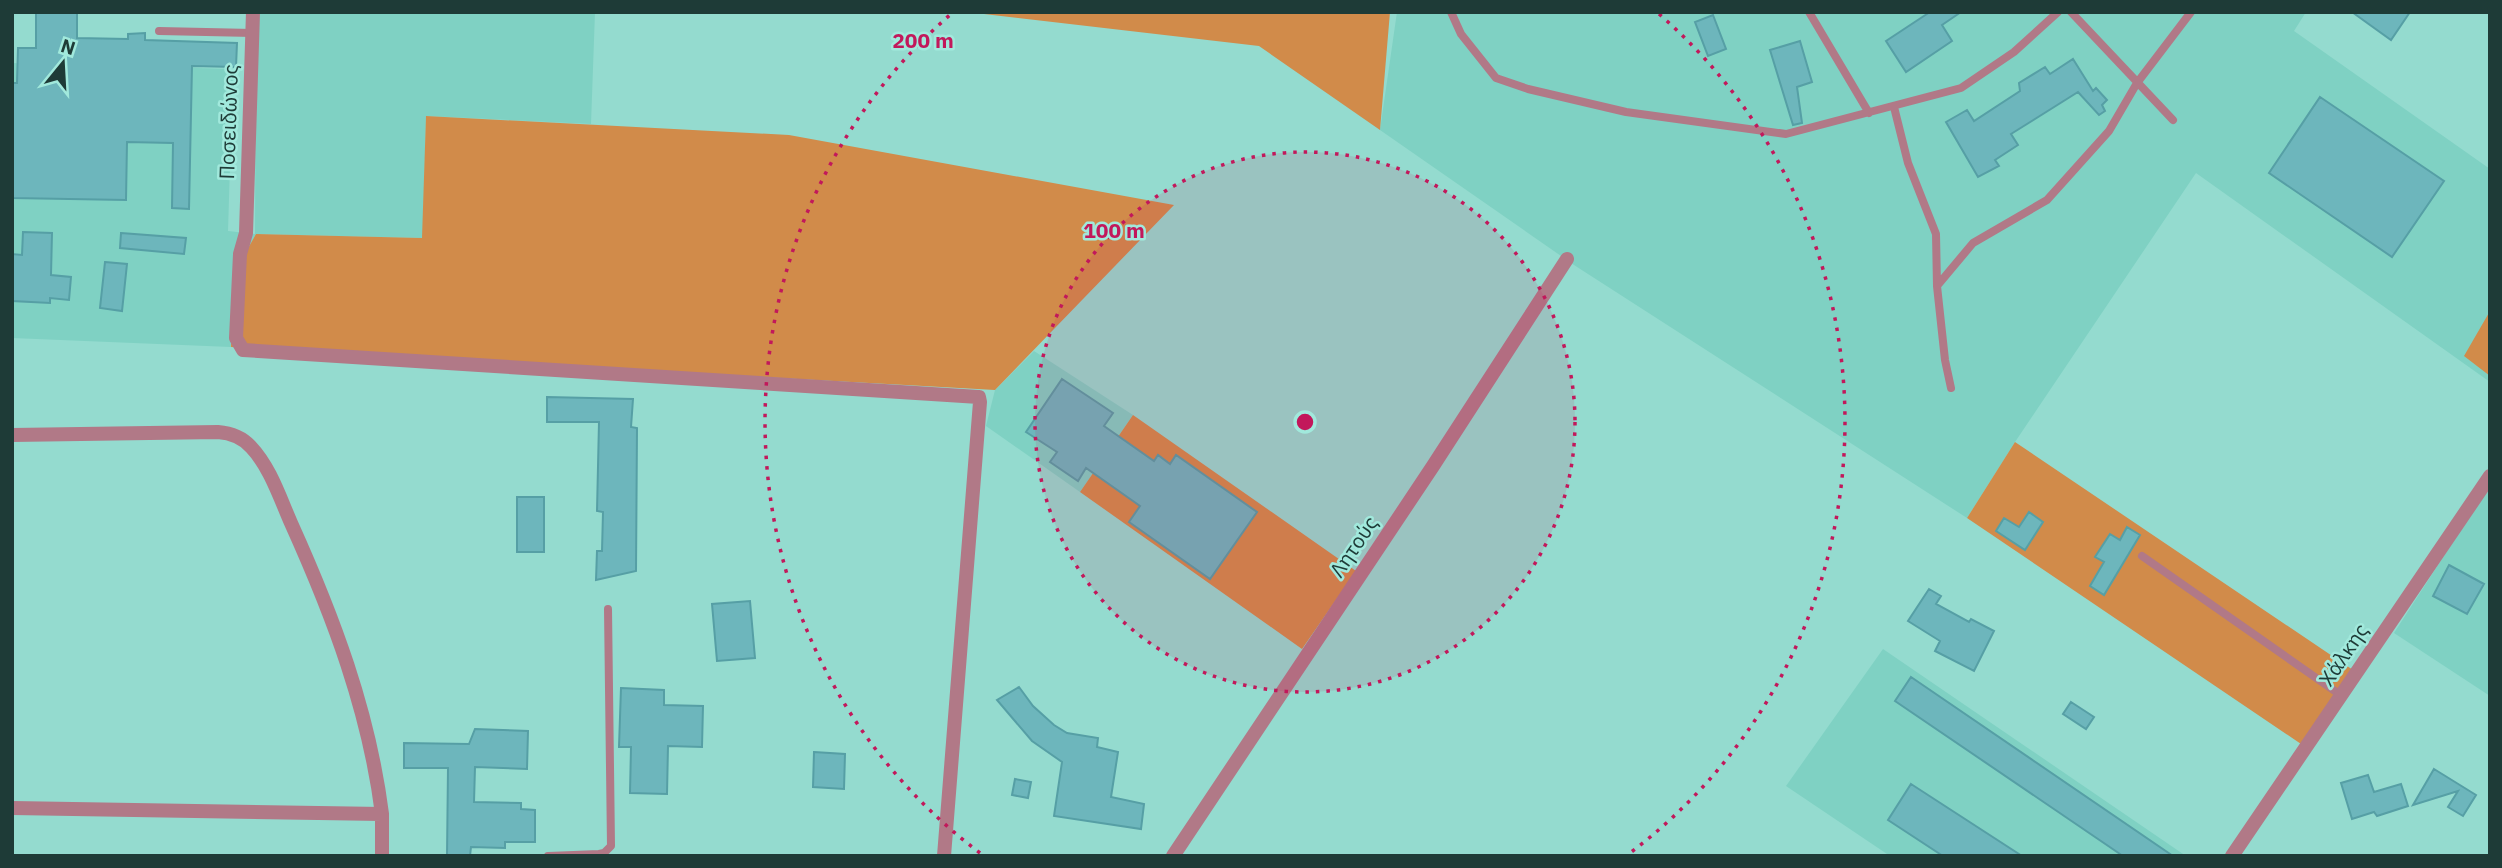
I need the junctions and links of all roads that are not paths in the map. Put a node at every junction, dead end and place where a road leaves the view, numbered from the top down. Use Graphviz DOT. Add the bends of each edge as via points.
graph roads {
  1 [pos="253,12"];
  2 [pos="1451,12"];
  3 [pos="1809,12"];
  4 [pos="2058,12"];
  5 [pos="2071,12"];
  6 [pos="2191,12"];
  7 [pos="159,32"];
  8 [pos="253,33"];
  9 [pos="2137,83"];
  10 [pos="1894,107"];
  11 [pos="1869,113"];
  12 [pos="2174,120"];
  13 [pos="1567,259"];
  14 [pos="1937,286"];
  15 [pos="1951,388"];
  16 [pos="12,435"];
  17 [pos="2490,476"];
  18 [pos="2142,556"];
  19 [pos="608,609"];
  20 [pos="2342,696"];
  21 [pos="12,808"];
  22 [pos="382,814"];
  23 [pos="382,856"];
  24 [pos="548,856"];
  25 [pos="944,856"];
  26 [pos="1173,856"];
  27 [pos="2232,856"];
  1 -- 8 [label="street, Ποσειδώνος"];
  2 -- 11 [label="lane" via="1461,34 1496,78 1541,92 1626,112 1786,134"];
  3 -- 11 [label="lane"];
  4 -- 10 [label="lane" via="2014,52 1961,88"];
  5 -- 9 [label="lane"];
  6 -- 9 [label="lane"];
  7 -- 8 [label="lane"];
  8 -- 25 [label="street, Ποσειδώνος" via="246,233 240,254 236,338 243,350 979,397"];
  9 -- 12 [label="lane"];
  9 -- 14 [label="lane" via="2109,131 2047,200 1973,243"];
  10 -- 11 [label="lane"];
  10 -- 14 [label="lane" via="1908,163 1936,234"];
  13 -- 26 [label="street, Λητούς"];
  14 -- 15 [label="lane"];
  16 -- 22 [label="street" via="218,432 231,433 252,447 272,479 303,549 354,681"];
  17 -- 20 [label="street, Χάλκης"];
  18 -- 20 [label="lane"];
  19 -- 24 [label="lane" via="611,846 599,854"];
  20 -- 27 [label="street, Χάλκης"];
  21 -- 22 [label="street"];
  22 -- 23 [label="street"];
}
